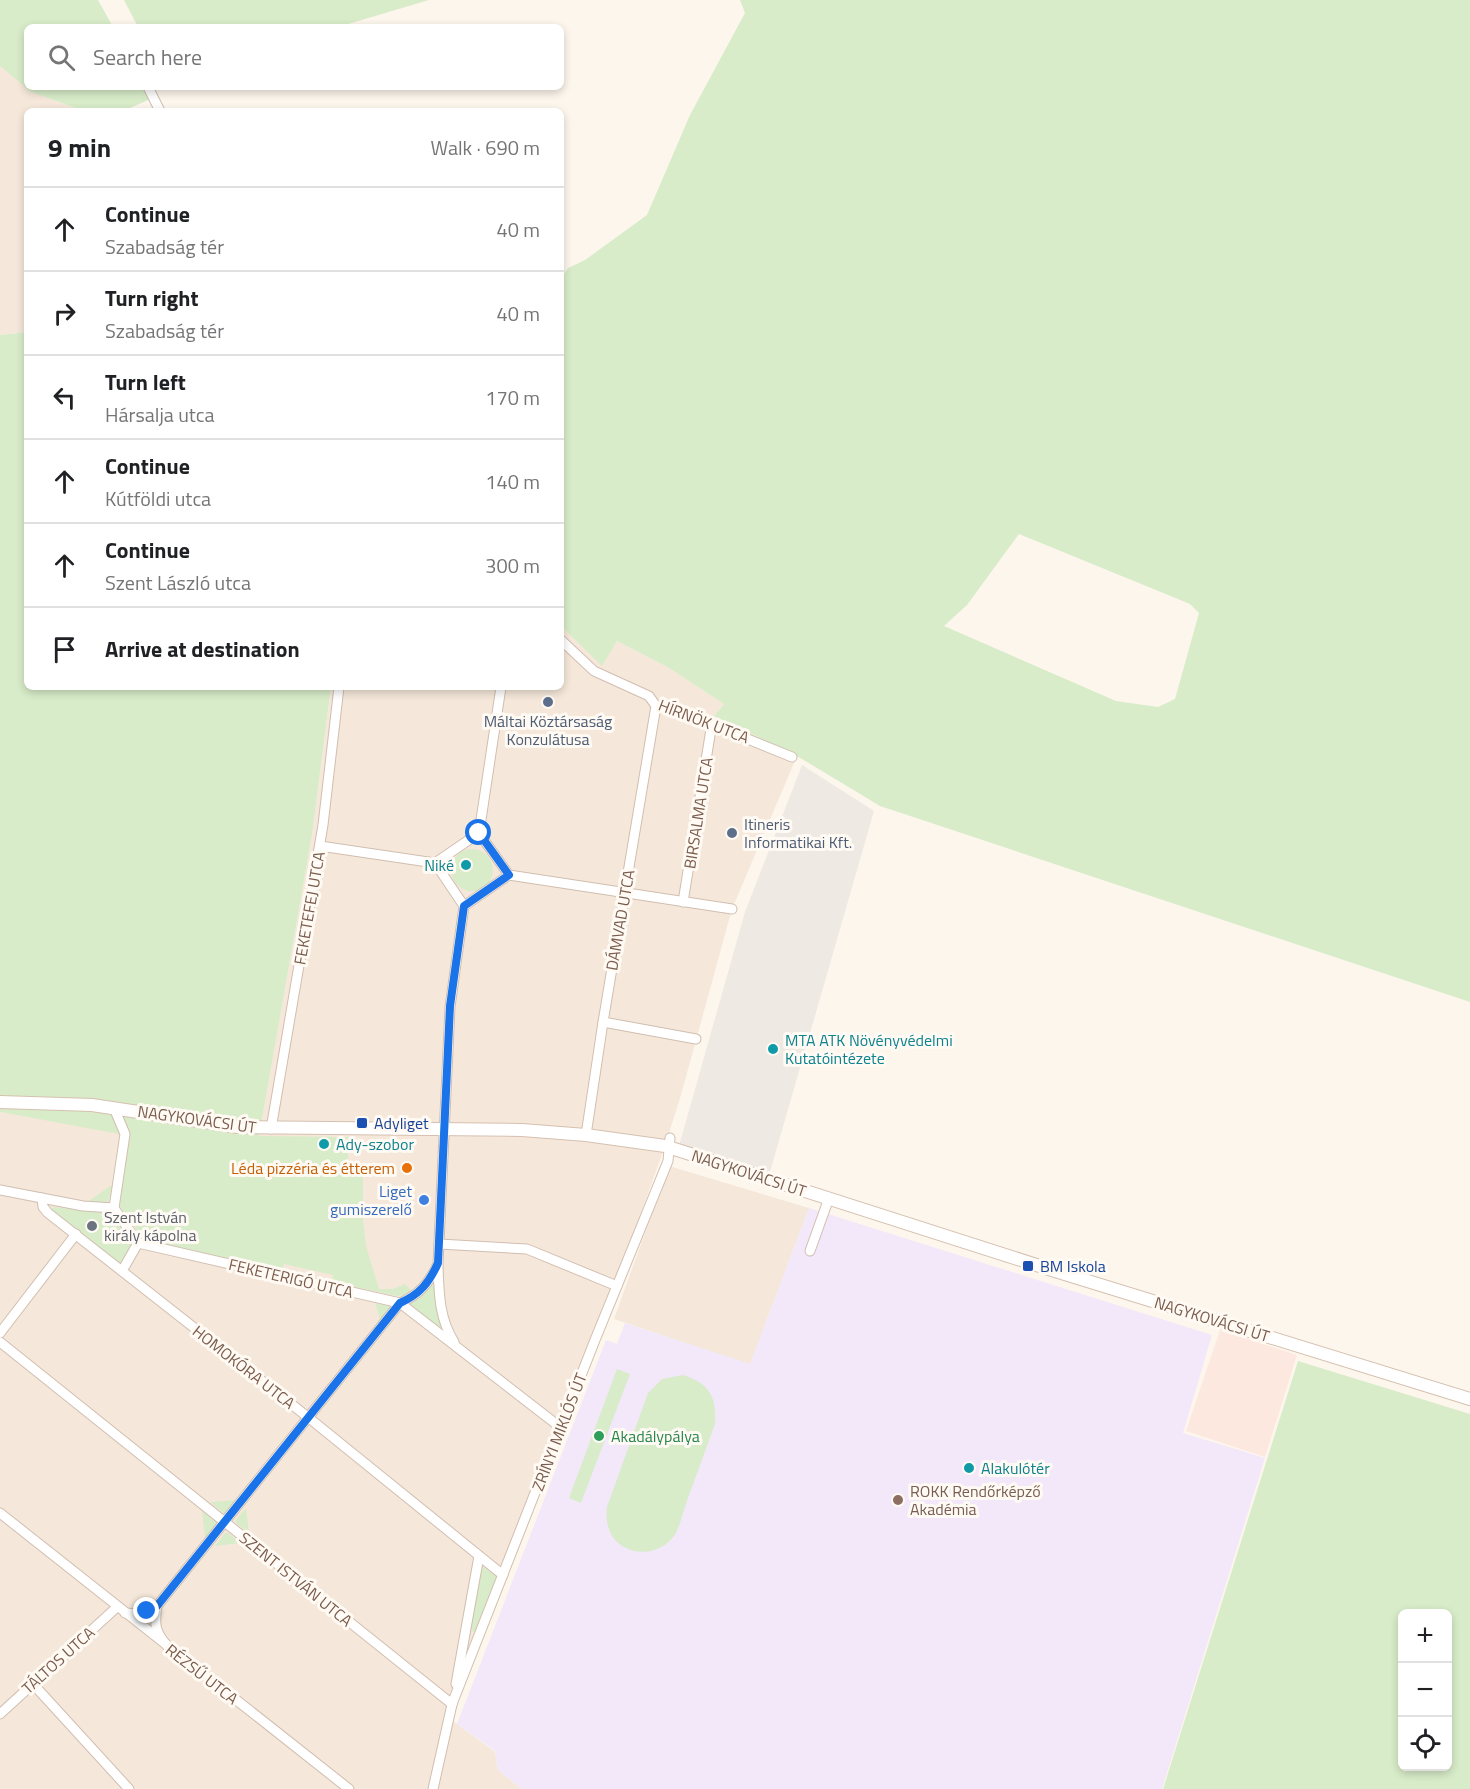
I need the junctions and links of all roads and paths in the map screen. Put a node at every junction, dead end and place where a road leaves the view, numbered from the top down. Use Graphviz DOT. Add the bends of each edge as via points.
graph roads {
  1 [pos="150,90"];
  2 [pos="158,108"];
  3 [pos="564,643"];
  4 [pos="339,690"];
  5 [pos="501,690"];
  6 [pos="656,706"];
  7 [pos="712,723"];
  8 [pos="792,757"];
  9 [pos="479,833"];
  10 [pos="320,846"];
  11 [pos="435,863"];
  12 [pos="509,875"];
  13 [pos="625,894"];
  14 [pos="683,902"];
  15 [pos="464,906"];
  16 [pos="732,909"];
  17 [pos="603,1022"];
  18 [pos="696,1039"];
  19 [pos="0,1102"];
  20 [pos="114,1108"];
  21 [pos="271,1129"];
  22 [pos="443,1133"];
  23 [pos="586,1135"];
  24 [pos="670,1143"];
  25 [pos="0,1190"];
  26 [pos="42,1198"];
  27 [pos="830,1198"];
  28 [pos="114,1208"];
  29 [pos="76,1234"];
  30 [pos="138,1243"];
  31 [pos="439,1244"];
  32 [pos="810,1251"];
  33 [pos="438,1263"];
  34 [pos="122,1271"];
  35 [pos="617,1286"];
  36 [pos="400,1303"];
  37 [pos="0,1333"];
  38 [pos="0,1342"];
  39 [pos="457,1347"];
  40 [pos="1470,1399"];
  41 [pos="309,1418"];
  42 [pos="560,1427"];
  43 [pos="0,1513"];
  44 [pos="225,1522"];
  45 [pos="479,1556"];
  46 [pos="503,1575"];
  47 [pos="157,1606"];
  48 [pos="117,1607"];
  49 [pos="125,1613"];
  50 [pos="169,1648"];
  51 [pos="33,1684"];
  52 [pos="452,1704"];
  53 [pos="0,1714"];
  54 [pos="129,1789"];
  55 [pos="349,1789"];
  56 [pos="433,1789"];
  1 -- 2 [label="street"];
  3 -- 6 [label="street, HÍRNÖK UTCA" via="594,671 649,696"];
  4 -- 10 [label="street, FEKETEFEJ UTCA"];
  5 -- 9 [label="street"];
  6 -- 7 [label="street, HÍRNÖK UTCA"];
  6 -- 13 [label="street, DÁMVAD UTCA"];
  7 -- 8 [label="street, HÍRNÖK UTCA"];
  7 -- 14 [label="street, BIRSALMA UTCA"];
  9 -- 11 [label="street"];
  9 -- 12 [label="street"];
  10 -- 11 [label="street"];
  10 -- 21 [label="street, FEKETEFEJ UTCA"];
  11 -- 15 [label="street"];
  12 -- 13 [label="street"];
  12 -- 15 [label="street"];
  13 -- 14 [label="street"];
  13 -- 17 [label="street, DÁMVAD UTCA"];
  14 -- 16 [label="street"];
  15 -- 22 [label="street" via="450,1006"];
  17 -- 18 [label="street"];
  17 -- 23 [label="street, DÁMVAD UTCA"];
  19 -- 20 [label="street, NAGYKOVÁCSI ÚT" via="77,1103"];
  20 -- 21 [label="street, NAGYKOVÁCSI ÚT" via="216,1125"];
  20 -- 28 [label="street" via="125,1134"];
  21 -- 22 [label="street, NAGYKOVÁCSI ÚT"];
  22 -- 23 [label="street, NAGYKOVÁCSI ÚT" via="522,1130"];
  22 -- 31 [label="street"];
  23 -- 24 [label="street, NAGYKOVÁCSI ÚT"];
  24 -- 27 [label="street, NAGYKOVÁCSI ÚT"];
  24 -- 35 [label="street, ZRÍNYI MIKLÓS ÚT" via="668,1161"];
  25 -- 26 [label="street"];
  26 -- 28 [label="street"];
  26 -- 29 [label="street, HOMOKÓRA UTCA" via="43,1208"];
  27 -- 32 [label="street"];
  27 -- 40 [label="street, NAGYKOVÁCSI ÚT"];
  28 -- 30 [label="street"];
  29 -- 34 [label="street, HOMOKÓRA UTCA"];
  29 -- 37 [label="street"];
  30 -- 34 [label="street"];
  30 -- 36 [label="street, FEKETERIGÓ UTCA"];
  31 -- 33 [label="street"];
  31 -- 35 [label="street" via="527,1249"];
  33 -- 36 [label="street" via="421,1291"];
  33 -- 39 [label="street" via="441,1311"];
  34 -- 41 [label="street, HOMOKÓRA UTCA"];
  35 -- 42 [label="street, ZRÍNYI MIKLÓS ÚT"];
  36 -- 39 [label="street, FEKETERIGÓ UTCA"];
  36 -- 41 [label="street"];
  38 -- 44 [label="street, SZENT ISTVÁN UTCA"];
  39 -- 42 [label="street, FEKETERIGÓ UTCA"];
  41 -- 44 [label="street"];
  41 -- 45 [label="street, HOMOKÓRA UTCA"];
  42 -- 46 [label="street, ZRÍNYI MIKLÓS ÚT"];
  43 -- 48 [label="street, RÉZSŰ UTCA"];
  44 -- 47 [label="street"];
  44 -- 52 [label="street, SZENT ISTVÁN UTCA"];
  45 -- 46 [label="street, HOMOKÓRA UTCA"];
  45 -- 52 [label="street, ZRÍNYI MIKLÓS ÚT"];
  46 -- 52 [label="street, ZRÍNYI MIKLÓS ÚT"];
  47 -- 49 [label="street" via="137,1614"];
  47 -- 50 [label="street" via="155,1628"];
  48 -- 49 [label="street, RÉZSŰ UTCA"];
  48 -- 51 [label="street, TÁLTOS UTCA"];
  49 -- 50 [label="street, RÉZSŰ UTCA"];
  50 -- 55 [label="street, RÉZSŰ UTCA"];
  51 -- 53 [label="street, TÁLTOS UTCA"];
  51 -- 54 [label="street"];
  52 -- 56 [label="street, ZRÍNYI MIKLÓS ÚT"];
}
